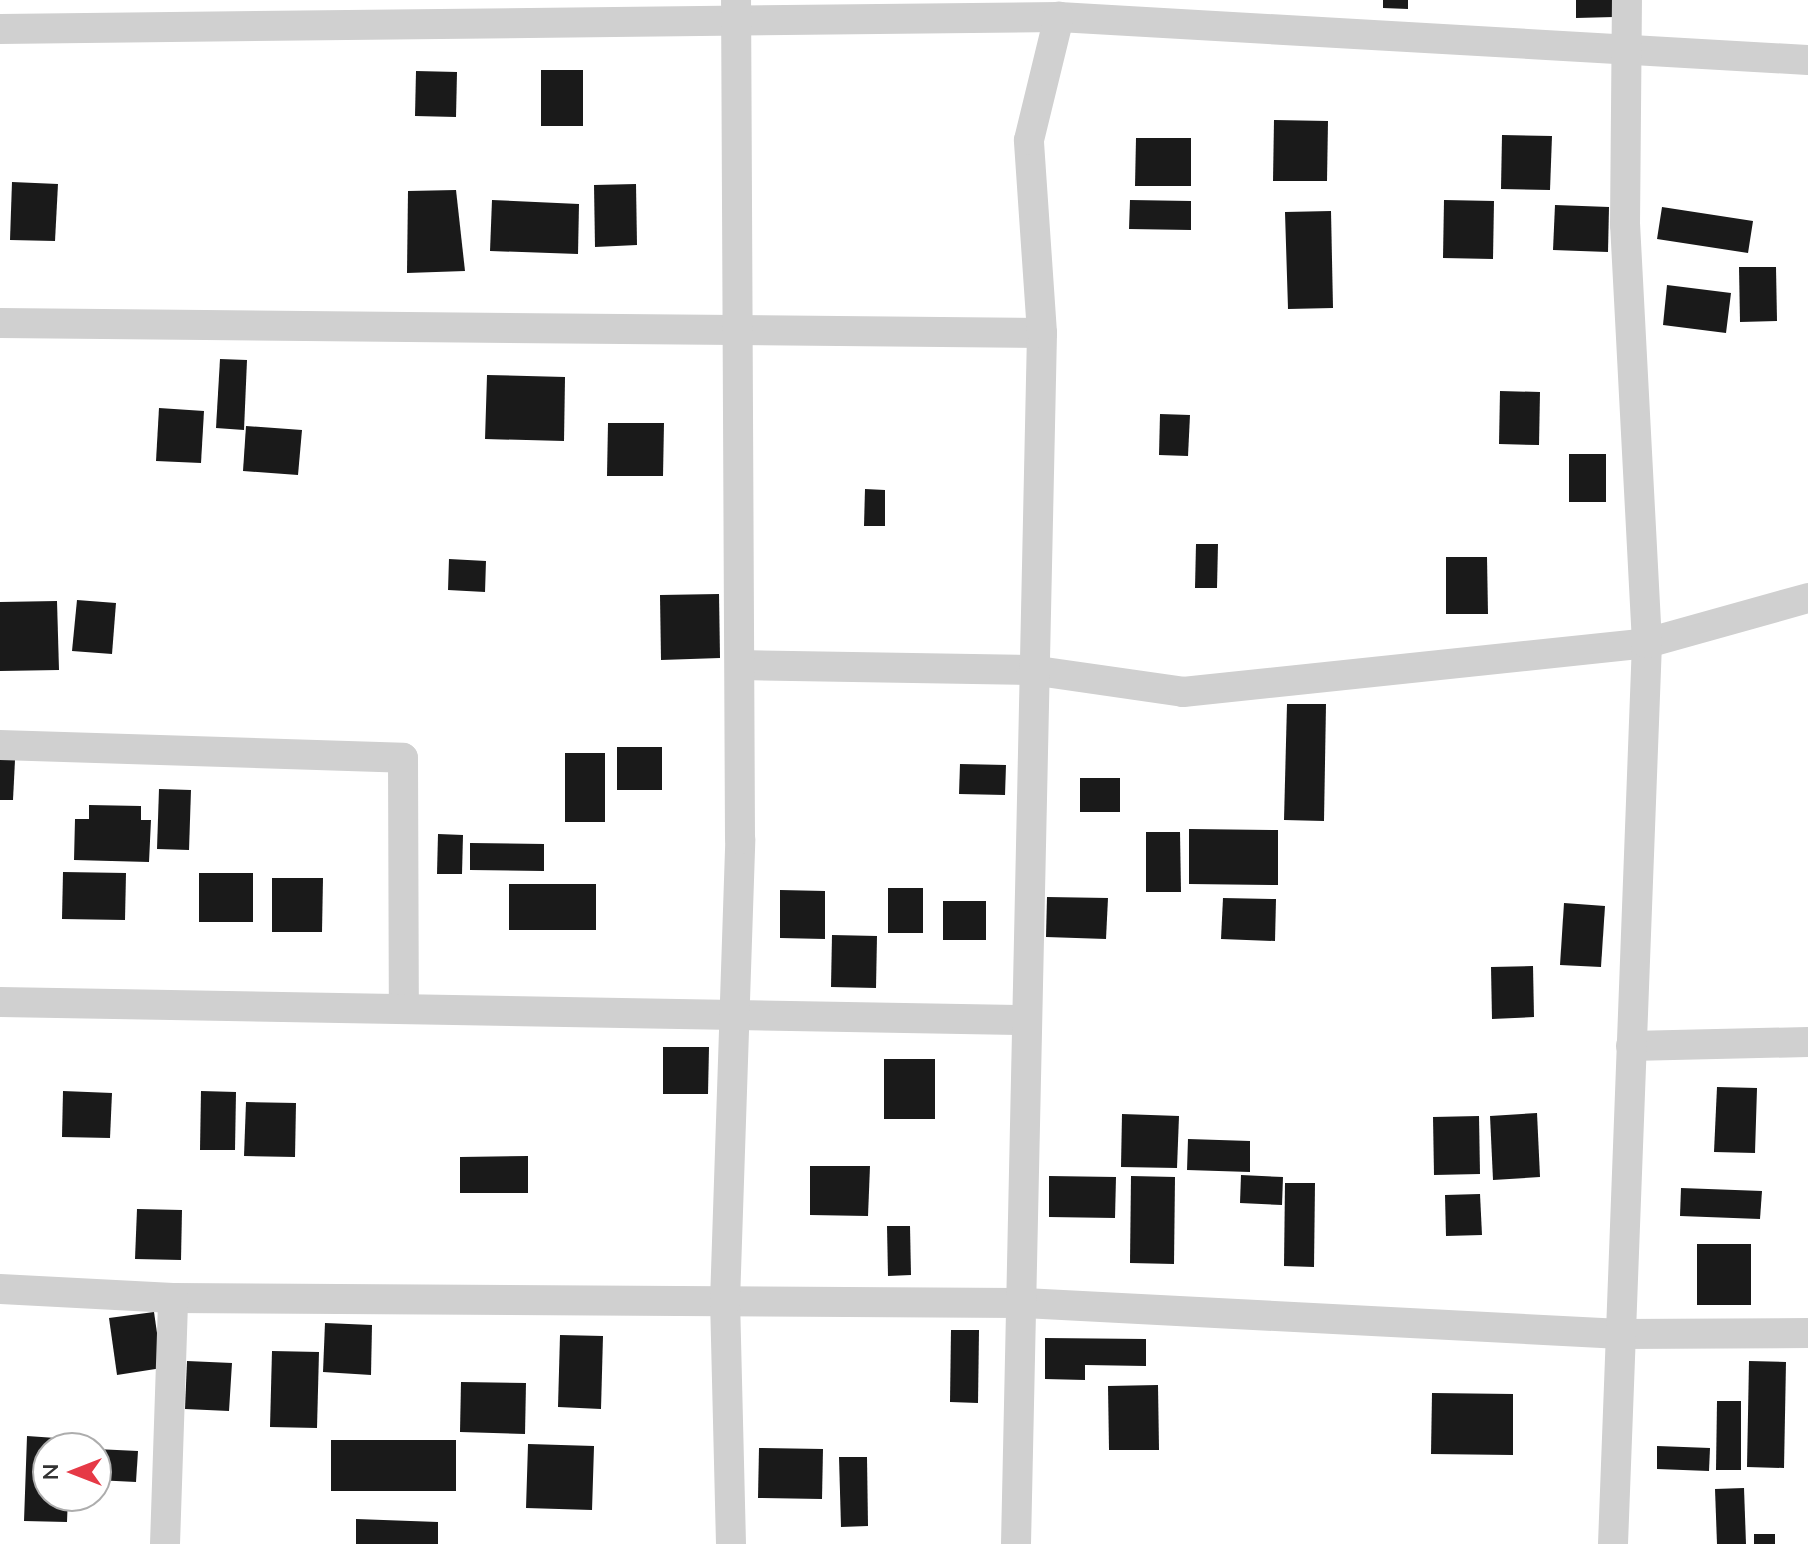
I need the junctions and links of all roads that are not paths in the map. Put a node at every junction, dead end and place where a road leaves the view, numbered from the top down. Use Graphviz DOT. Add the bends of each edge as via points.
graph roads {
  1 [pos="1627,0"];
  2 [pos="736,9"];
  3 [pos="1059,17"];
  4 [pos="0,29"];
  5 [pos="1627,55"];
  6 [pos="1808,60"];
  7 [pos="0,323"];
  8 [pos="737,326"];
  9 [pos="1042,333"];
  10 [pos="1808,598"];
  11 [pos="1647,643"];
  12 [pos="740,665"];
  13 [pos="1031,670"];
  14 [pos="0,745"];
  15 [pos="0,1002"];
  16 [pos="404,1007"];
  17 [pos="739,1012"];
  18 [pos="1023,1020"];
  19 [pos="1808,1042"];
  20 [pos="1631,1046"];
  21 [pos="0,1289"];
  22 [pos="173,1298"];
  23 [pos="725,1302"];
  24 [pos="1024,1303"];
  25 [pos="1808,1333"];
  26 [pos="1621,1334"];
  27 [pos="165,1544"];
  28 [pos="731,1544"];
  29 [pos="1016,1544"];
  30 [pos="1613,1544"];
  1 -- 5 [label="street"];
  2 -- 3 [label="street"];
  2 -- 4 [label="street"];
  2 -- 8 [label="street"];
  3 -- 5 [label="street"];
  3 -- 9 [label="street" via="1029,140"];
  5 -- 6 [label="street"];
  5 -- 11 [label="street" via="1625,225"];
  7 -- 8 [label="street"];
  8 -- 9 [label="street"];
  8 -- 12 [label="street"];
  9 -- 13 [label="street"];
  10 -- 11 [label="street"];
  11 -- 13 [label="street" via="1183,692"];
  11 -- 20 [label="street"];
  12 -- 13 [label="street"];
  12 -- 17 [label="street"];
  13 -- 18 [label="street"];
  14 -- 16 [label="street" via="403,758"];
  15 -- 16 [label="street"];
  16 -- 17 [label="street"];
  17 -- 18 [label="street"];
  17 -- 23 [label="street"];
  18 -- 24 [label="street"];
  19 -- 20 [label="street"];
  20 -- 26 [label="street"];
  21 -- 22 [label="street"];
  22 -- 23 [label="street"];
  22 -- 27 [label="street"];
  23 -- 24 [label="street"];
  23 -- 28 [label="street"];
  24 -- 26 [label="street"];
  24 -- 29 [label="street"];
  25 -- 26 [label="street"];
  26 -- 30 [label="street"];
}
